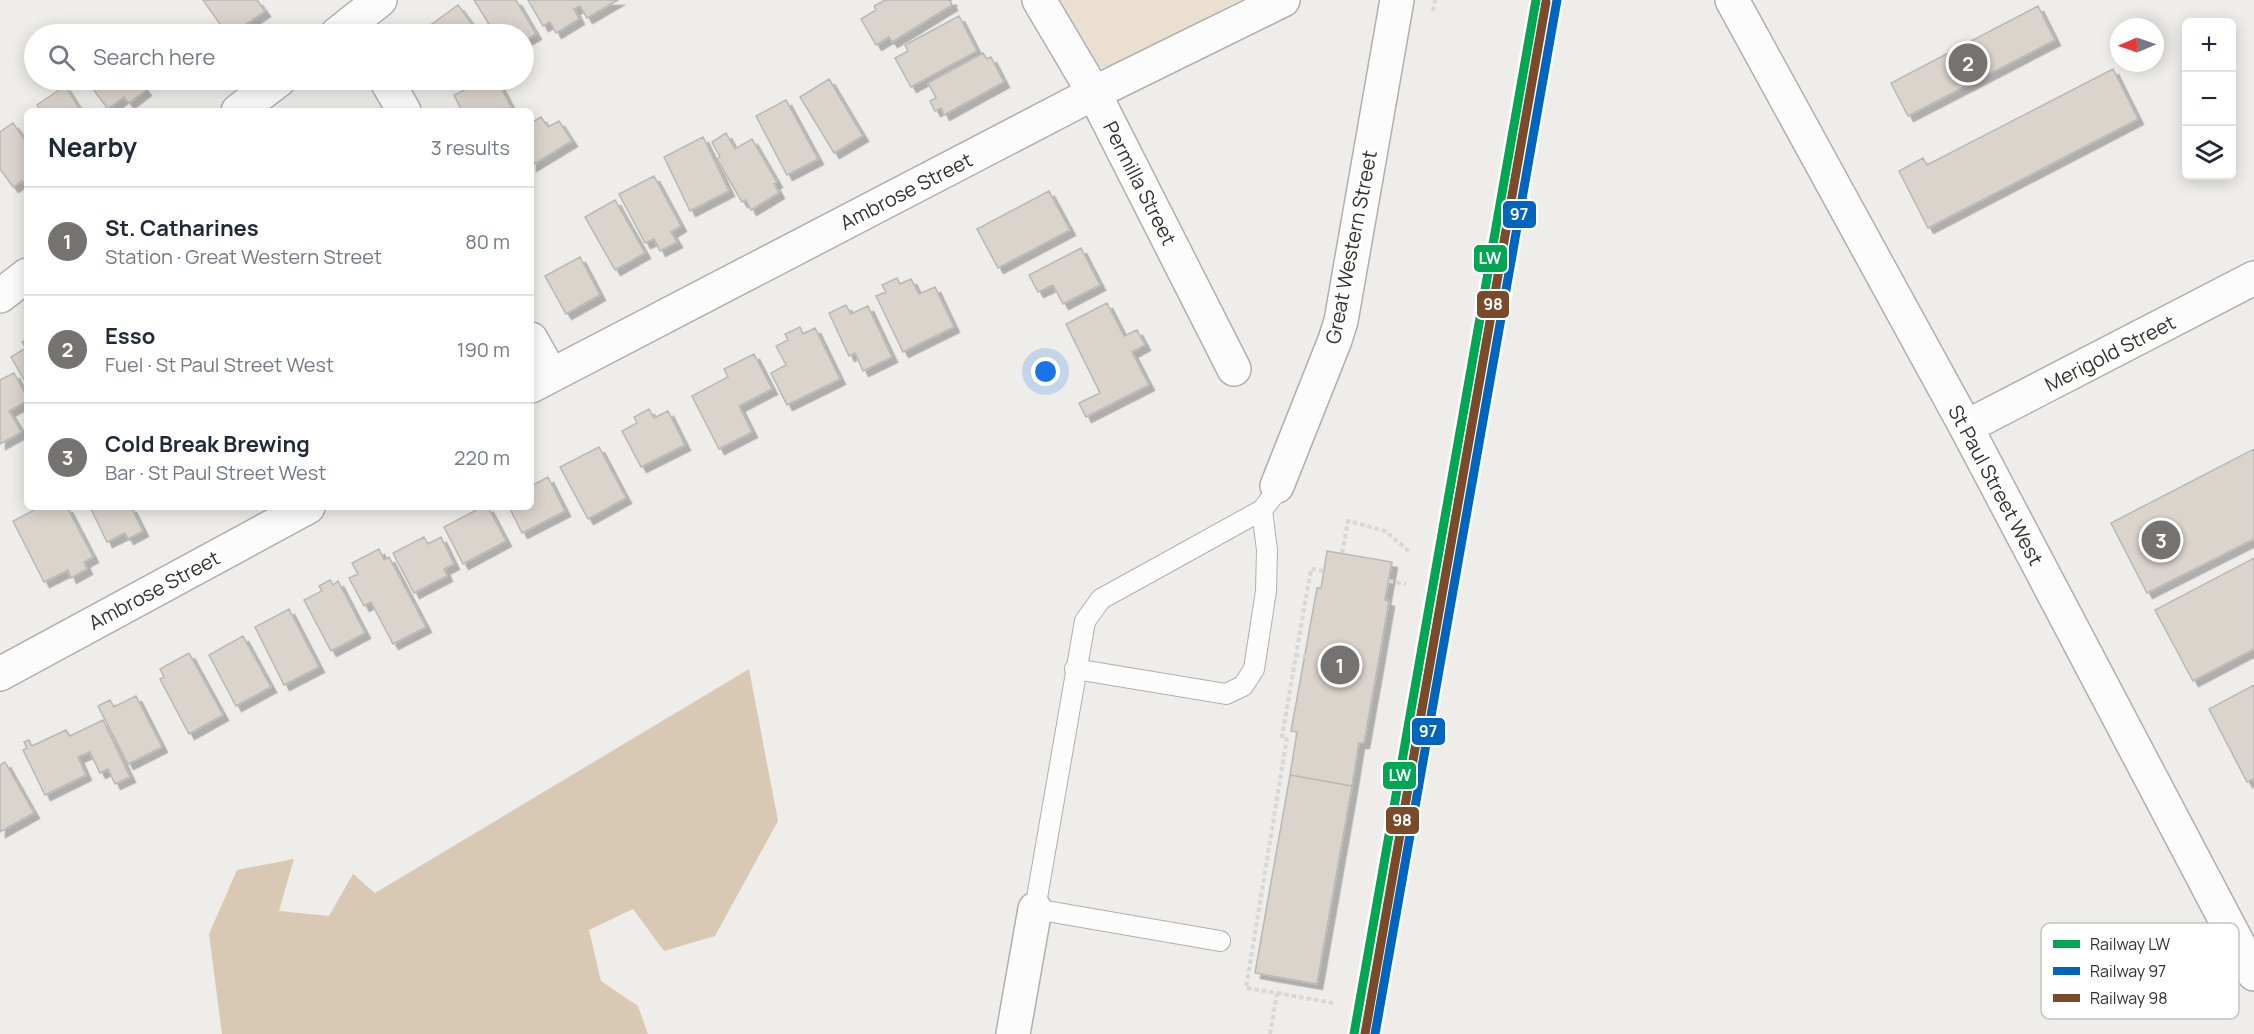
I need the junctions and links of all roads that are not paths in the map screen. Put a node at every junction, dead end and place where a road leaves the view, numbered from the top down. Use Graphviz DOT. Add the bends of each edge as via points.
graph roads {
  1 [pos="380,0"];
  2 [pos="1039,0"];
  3 [pos="1283,0"];
  4 [pos="1396,0"];
  5 [pos="1732,0"];
  6 [pos="347,23"];
  7 [pos="266,90"];
  8 [pos="392,90"];
  9 [pos="1094,93"];
  10 [pos="242,108"];
  11 [pos="402,108"];
  12 [pos="24,277"];
  13 [pos="2254,278"];
  14 [pos="0,296"];
  15 [pos="534,352"];
  16 [pos="1234,369"];
  17 [pos="541,381"];
  18 [pos="1966,428"];
  19 [pos="1269,498"];
  20 [pos="302,510"];
  21 [pos="1076,669"];
  22 [pos="0,674"];
  23 [pos="1035,909"];
  24 [pos="2232,923"];
  25 [pos="2239,936"];
  26 [pos="1220,940"];
  27 [pos="2250,956"];
  28 [pos="1013,1034"];
  1 -- 6 [label="street"];
  2 -- 9 [label="street, Permilla Street"];
  3 -- 9 [label="street, Ambrose Street"];
  4 -- 19 [label="street, Great Western Street" via="1341,321"];
  5 -- 18 [label="street, St Paul Street West"];
  7 -- 10 [label="street"];
  8 -- 11 [label="street"];
  9 -- 16 [label="street, Permilla Street"];
  9 -- 17 [label="street, Ambrose Street"];
  12 -- 14 [label="street"];
  13 -- 18 [label="street, Merigold Street"];
  15 -- 17 [label="street"];
  18 -- 24 [label="street, St Paul Street West"];
  19 -- 21 [label="lane" via="1101,599 1085,621"];
  19 -- 21 [label="lane" via="1266,591 1254,669 1243,686 1226,694"];
  20 -- 22 [label="street, Ambrose Street"];
  21 -- 23 [label="lane"];
  23 -- 26 [label="lane"];
  23 -- 28 [label="street"];
  25 -- 27 [label="street, St Paul Street West"];
}
